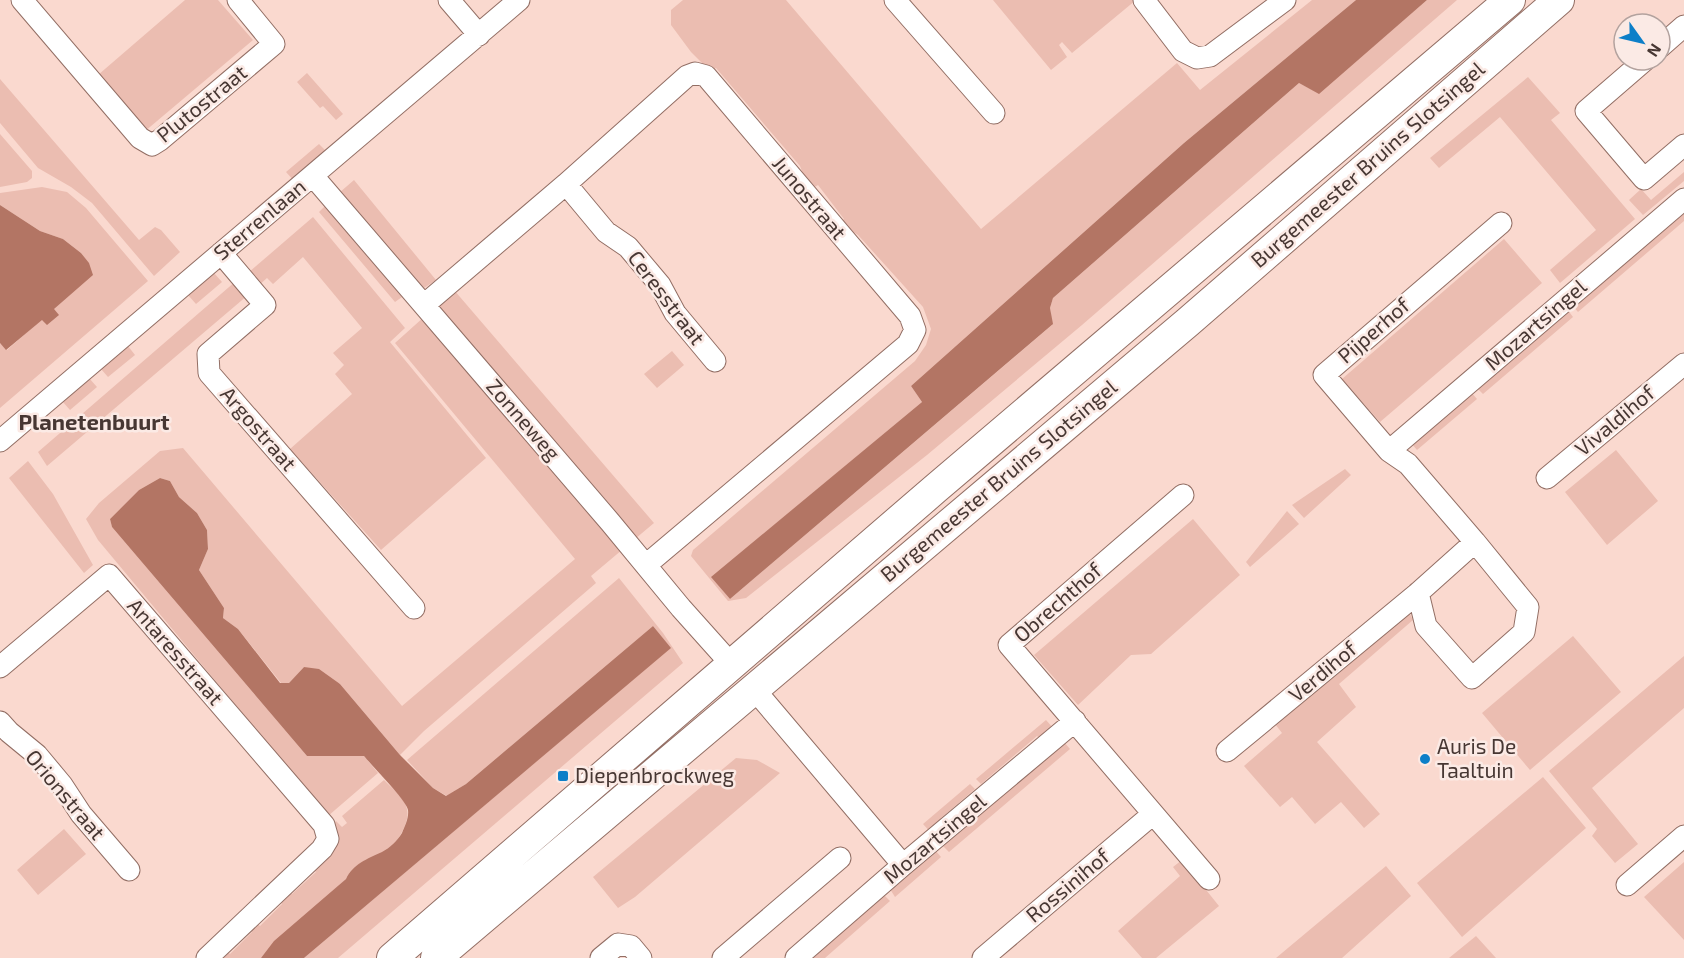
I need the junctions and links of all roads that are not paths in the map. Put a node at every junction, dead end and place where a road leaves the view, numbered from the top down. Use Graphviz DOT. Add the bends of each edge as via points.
graph roads {
  1 [pos="22,0"];
  2 [pos="238,0"];
  3 [pos="449,0"];
  4 [pos="519,0"];
  5 [pos="895,0"];
  6 [pos="1144,0"];
  7 [pos="1285,0"];
  8 [pos="1510,0"];
  9 [pos="1559,0"];
  10 [pos="1684,26"];
  11 [pos="479,34"];
  12 [pos="1672,36"];
  13 [pos="1631,72"];
  14 [pos="994,113"];
  15 [pos="1684,146"];
  16 [pos="312,176"];
  17 [pos="566,184"];
  18 [pos="1684,199"];
  19 [pos="1501,223"];
  20 [pos="220,253"];
  21 [pos="424,305"];
  22 [pos="715,361"];
  23 [pos="1684,364"];
  24 [pos="3,431"];
  25 [pos="1389,451"];
  26 [pos="1547,478"];
  27 [pos="1183,495"];
  28 [pos="1475,542"];
  29 [pos="646,565"];
  30 [pos="1418,593"];
  31 [pos="414,608"];
  32 [pos="732,665"];
  33 [pos="0,667"];
  34 [pos="754,688"];
  35 [pos="1075,721"];
  36 [pos="0,722"];
  37 [pos="1227,752"];
  38 [pos="1153,814"];
  39 [pos="1684,836"];
  40 [pos="840,858"];
  41 [pos="903,865"];
  42 [pos="129,870"];
  43 [pos="1209,879"];
  44 [pos="1627,885"];
  45 [pos="207,958"];
  46 [pos="392,958"];
  47 [pos="436,958"];
  48 [pos="601,958"];
  49 [pos="642,958"];
  50 [pos="723,958"];
  51 [pos="796,958"];
  52 [pos="983,958"];
  1 -- 2 [label="street, Plutostraat" via="140,138 152,145 274,44"];
  3 -- 11 [label="street"];
  4 -- 11 [label="street, Sterrenlaan"];
  5 -- 14 [label="street"];
  6 -- 7 [label="street" via="1183,51 1197,58 1210,56"];
  8 -- 32 [label="main road, Burgemeester Bruins Slotsingel"];
  9 -- 34 [label="main road, Burgemeester Bruins Slotsingel" via="1188,322"];
  10 -- 12 [label="street"];
  11 -- 16 [label="street, Sterrenlaan"];
  13 -- 15 [label="street" via="1586,111 1644,179"];
  16 -- 20 [label="street, Sterrenlaan"];
  16 -- 21 [label="street, Zonneweg"];
  17 -- 21 [label="street, Junostraat"];
  17 -- 22 [label="street, Ceresstraat" via="606,232 628,248 660,285 675,313"];
  17 -- 29 [label="street, Junostraat" via="687,76 706,76 910,316 915,330 908,344"];
  18 -- 25 [label="street, Mozartsingel"];
  19 -- 25 [label="street, Pijperhof" via="1324,375"];
  20 -- 24 [label="street, Sterrenlaan"];
  20 -- 31 [label="street, Argostraat" via="265,305 208,354 209,373"];
  21 -- 29 [label="street, Zonneweg"];
  23 -- 26 [label="street, Vivaldihof"];
  25 -- 28 [label="street" via="1408,464"];
  27 -- 35 [label="street, Obrechthof" via="1009,645"];
  28 -- 30 [label="street, Verdihof"];
  28 -- 30 [label="street" via="1528,607 1524,632 1472,678 1426,626"];
  29 -- 32 [label="street, Zonneweg"];
  30 -- 37 [label="street, Verdihof"];
  32 -- 34 [label="main road"];
  32 -- 46 [label="main road, Burgemeester Bruins Slotsingel"];
  33 -- 45 [label="street, Antaresstraat" via="109,575 324,825 328,839 322,849"];
  34 -- 41 [label="street"];
  34 -- 47 [label="main road, Burgemeester Bruins Slotsingel"];
  35 -- 38 [label="street"];
  35 -- 41 [label="street, Mozartsingel"];
  36 -- 42 [label="street, Orionstraat" via="37,755"];
  38 -- 43 [label="street"];
  38 -- 52 [label="street, Rossinihof"];
  39 -- 44 [label="street"];
  40 -- 50 [label="street"];
  41 -- 51 [label="street, Mozartsingel"];
  48 -- 49 [label="street" via="618,944 631,946"];
}
